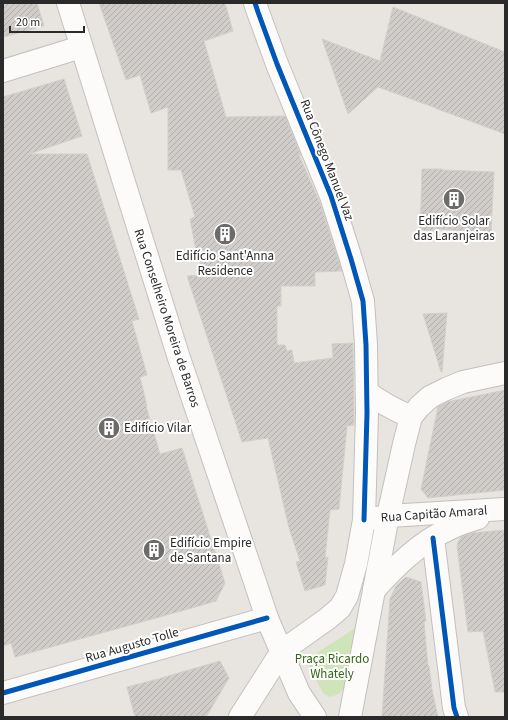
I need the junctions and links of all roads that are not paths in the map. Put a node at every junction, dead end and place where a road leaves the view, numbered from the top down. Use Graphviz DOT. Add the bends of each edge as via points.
graph roads {
  1 [pos="68,3"];
  2 [pos="255,3"];
  3 [pos="81,47"];
  4 [pos="3,71"];
  5 [pos="505,374"];
  6 [pos="367,392"];
  7 [pos="411,417"];
  8 [pos="505,510"];
  9 [pos="388,516"];
  10 [pos="364,520"];
  11 [pos="433,538"];
  12 [pos="374,590"];
  13 [pos="267,618"];
  14 [pos="282,650"];
  15 [pos="3,693"];
  16 [pos="240,717"];
  17 [pos="315,717"];
  18 [pos="350,717"];
  19 [pos="457,717"];
  1 -- 3 [label="main road, Rua Conselheiro Moreira de Barros"];
  2 -- 6 [label="main road, Rua Cônego Manuel Vaz" via="331,196 351,259 363,301"];
  3 -- 4 [label="main road"];
  3 -- 13 [label="main road, Rua Conselheiro Moreira de Barros" via="178,355"];
  5 -- 7 [label="main road" via="463,382 446,389 430,397"];
  6 -- 7 [label="main road"];
  6 -- 10 [label="main road, Rua Cônego Manuel Vaz"];
  7 -- 9 [label="main road"];
  8 -- 9 [label="main road, Rua Capitão Amaral"];
  8 -- 11 [label="main road, Rua Capitão Amaral" via="460,524"];
  9 -- 10 [label="main road, Rua Capitão Amaral"];
  9 -- 12 [label="main road"];
  10 -- 14 [label="main road" via="356,564 347,596 340,608 328,620"];
  11 -- 12 [label="main road, Rua Capitão Amaral" via="393,570"];
  11 -- 19 [label="main road"];
  12 -- 18 [label="main road"];
  13 -- 14 [label="main road, Rua Conselheiro Moreira de Barros"];
  13 -- 15 [label="main road, Rua Augusto Tolle"];
  14 -- 16 [label="main road"];
  14 -- 17 [label="main road, Rua Conselheiro Moreira de Barros" via="299,693"];
}
